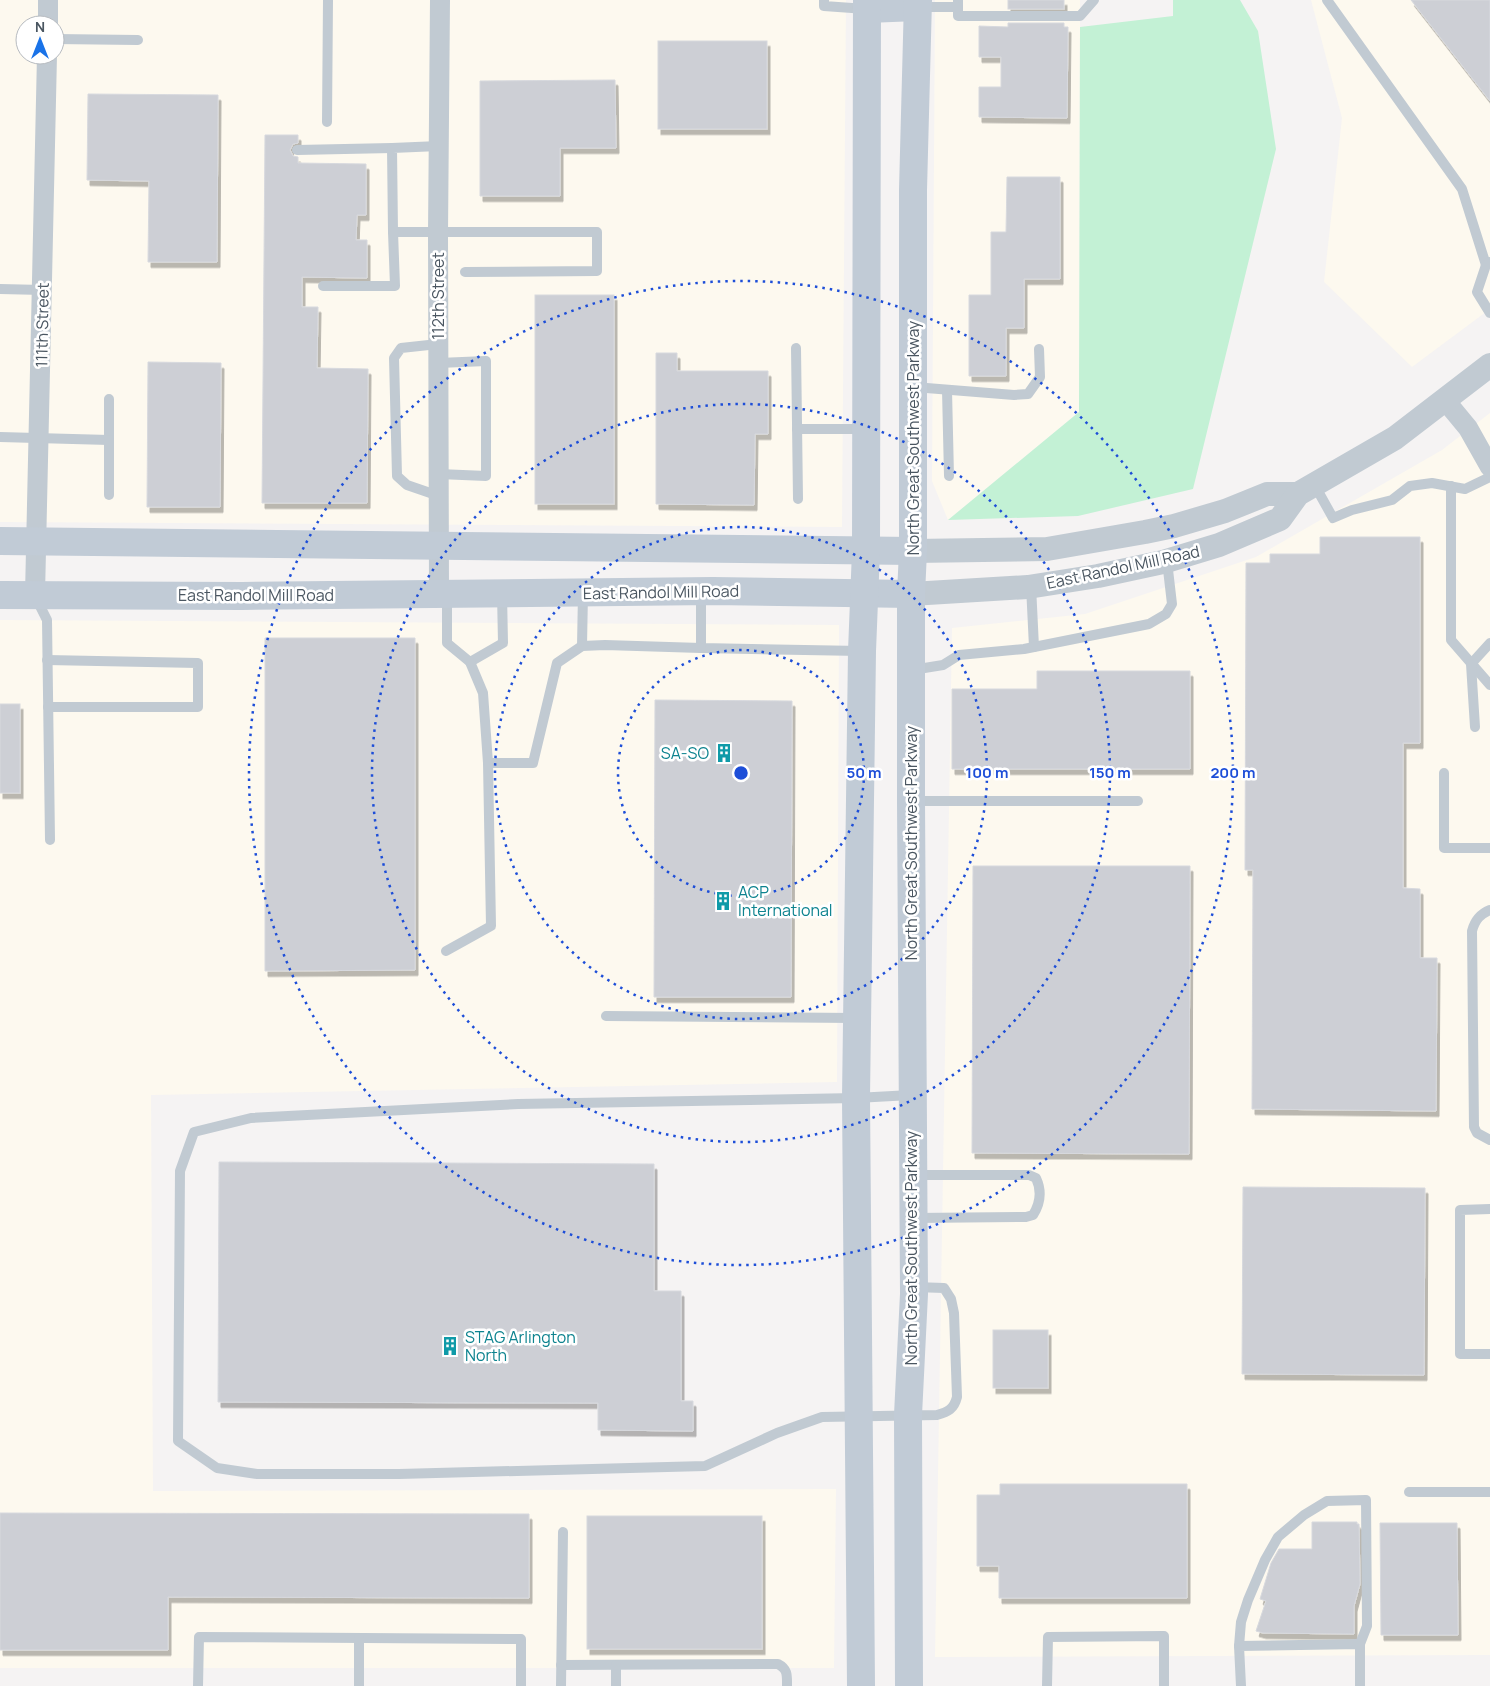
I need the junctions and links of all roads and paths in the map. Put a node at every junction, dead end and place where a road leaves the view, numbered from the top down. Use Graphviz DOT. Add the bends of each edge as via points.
graph roads {
  1 [pos="48,0"];
  2 [pos="328,0"];
  3 [pos="440,0"];
  4 [pos="824,0"];
  5 [pos="1094,0"];
  6 [pos="1327,0"];
  7 [pos="918,4"];
  8 [pos="958,4"];
  9 [pos="867,5"];
  10 [pos="48,15"];
  11 [pos="65,39"];
  12 [pos="138,40"];
  13 [pos="47,65"];
  14 [pos="327,122"];
  15 [pos="439,146"];
  16 [pos="392,148"];
  17 [pos="297,150"];
  18 [pos="393,232"];
  19 [pos="438,233"];
  20 [pos="1488,263"];
  21 [pos="465,272"];
  22 [pos="323,286"];
  23 [pos="0,289"];
  24 [pos="43,290"];
  25 [pos="1490,313"];
  26 [pos="796,348"];
  27 [pos="1039,349"];
  28 [pos="439,353"];
  29 [pos="1490,365"];
  30 [pos="913,387"];
  31 [pos="947,390"];
  32 [pos="110,399"];
  33 [pos="1444,399"];
  34 [pos="797,429"];
  35 [pos="866,429"];
  36 [pos="0,437"];
  37 [pos="39,437"];
  38 [pos="109,440"];
  39 [pos="1490,467"];
  40 [pos="439,474"];
  41 [pos="948,476"];
  42 [pos="1490,477"];
  43 [pos="1451,486"];
  44 [pos="1306,489"];
  45 [pos="109,495"];
  46 [pos="439,496"];
  47 [pos="798,499"];
  48 [pos="36,540"];
  49 [pos="0,541"];
  50 [pos="439,547"];
  51 [pos="866,550"];
  52 [pos="914,551"];
  53 [pos="1167,560"];
  54 [pos="1030,586"];
  55 [pos="701,591"];
  56 [pos="583,592"];
  57 [pos="865,592"];
  58 [pos="443,593"];
  59 [pos="502,593"];
  60 [pos="911,594"];
  61 [pos="0,595"];
  62 [pos="35,595"];
  63 [pos="1490,643"];
  64 [pos="582,646"];
  65 [pos="1034,647"];
  66 [pos="701,648"];
  67 [pos="862,651"];
  68 [pos="47,660"];
  69 [pos="470,662"];
  70 [pos="1470,664"];
  71 [pos="911,670"];
  72 [pos="1490,685"];
  73 [pos="48,707"];
  74 [pos="1475,727"];
  75 [pos="488,763"];
  76 [pos="1444,773"];
  77 [pos="910,801"];
  78 [pos="1138,801"];
  79 [pos="50,840"];
  80 [pos="1490,848"];
  81 [pos="1490,910"];
  82 [pos="446,951"];
  83 [pos="606,1016"];
  84 [pos="857,1018"];
  85 [pos="912,1095"];
  86 [pos="856,1098"];
  87 [pos="1490,1140"];
  88 [pos="913,1175"];
  89 [pos="1490,1209"];
  90 [pos="913,1218"];
  91 [pos="914,1287"];
  92 [pos="1490,1354"];
  93 [pos="859,1415"];
  94 [pos="908,1415"];
  95 [pos="1409,1492"];
  96 [pos="1490,1492"];
  97 [pos="563,1532"];
  98 [pos="359,1638"];
  99 [pos="1360,1644"];
  100 [pos="1239,1646"];
  101 [pos="561,1665"];
  102 [pos="616,1665"];
  103 [pos="198,1686"];
  104 [pos="359,1686"];
  105 [pos="521,1686"];
  106 [pos="561,1686"];
  107 [pos="616,1686"];
  108 [pos="787,1686"];
  109 [pos="861,1686"];
  110 [pos="909,1686"];
  111 [pos="1047,1686"];
  112 [pos="1164,1686"];
  113 [pos="1241,1686"];
  114 [pos="1360,1686"];
  1 -- 10 [label="street"];
  2 -- 14 [label="lane"];
  3 -- 15 [label="street, 112th Street"];
  4 -- 9 [label="lane" via="824,6"];
  5 -- 8 [label="lane" via="1080,16 958,16"];
  6 -- 20 [label="lane" via="1462,189"];
  7 -- 8 [label="lane"];
  7 -- 9 [label="main road"];
  7 -- 30 [label="main road, North Great Southwest Parkway" via="913,190"];
  9 -- 35 [label="main road"];
  11 -- 12 [label="lane"];
  13 -- 24 [label="street, 111th Street"];
  15 -- 16 [label="lane"];
  15 -- 19 [label="street, 112th Street"];
  16 -- 17 [label="lane"];
  16 -- 18 [label="lane"];
  18 -- 19 [label="lane"];
  18 -- 22 [label="lane" via="395,286"];
  19 -- 21 [label="lane" via="597,232 597,271"];
  19 -- 28 [label="street, 112th Street"];
  20 -- 25 [label="lane" via="1476,292"];
  23 -- 24 [label="lane"];
  24 -- 37 [label="street, 111th Street"];
  26 -- 34 [label="lane"];
  27 -- 31 [label="lane" via="1040,377 1028,394"];
  28 -- 40 [label="street, 112th Street"];
  28 -- 40 [label="lane" via="486,361 486,476"];
  28 -- 46 [label="lane" via="401,348 394,358 398,476 407,485"];
  29 -- 33 [label="street, East Randol Mill Road"];
  30 -- 31 [label="lane"];
  30 -- 52 [label="main road, North Great Southwest Parkway"];
  31 -- 41 [label="lane"];
  32 -- 38 [label="lane"];
  33 -- 39 [label="street" via="1468,428"];
  33 -- 44 [label="street, East Randol Mill Road" via="1395,438"];
  34 -- 35 [label="lane"];
  34 -- 47 [label="lane"];
  35 -- 51 [label="main road"];
  36 -- 37 [label="lane"];
  37 -- 38 [label="lane"];
  37 -- 48 [label="street, 111th Street"];
  38 -- 45 [label="lane"];
  40 -- 46 [label="street, 112th Street"];
  42 -- 43 [label="lane" via="1466,489"];
  43 -- 44 [label="lane" via="1432,483 1410,486 1392,500 1333,518"];
  43 -- 70 [label="lane" via="1451,640"];
  44 -- 52 [label="street, East Randol Mill Road" via="1267,494 1174,526 1047,549"];
  44 -- 53 [label="street, East Randol Mill Road" via="1280,519 1220,545"];
  46 -- 50 [label="street, 112th Street"];
  48 -- 49 [label="main road, East Randol Mill Road"];
  48 -- 50 [label="main road, East Randol Mill Road"];
  48 -- 62 [label="street, 111th Street"];
  50 -- 51 [label="main road, East Randol Mill Road"];
  50 -- 58 [label="street, 112th Street"];
  51 -- 52 [label="main road, East Randol Mill Road"];
  51 -- 57 [label="main road"];
  52 -- 60 [label="main road, North Great Southwest Parkway"];
  53 -- 54 [label="street, East Randol Mill Road" via="1098,576"];
  53 -- 65 [label="lane" via="1172,604 1166,614 1149,624"];
  54 -- 60 [label="street, East Randol Mill Road"];
  54 -- 65 [label="lane"];
  55 -- 56 [label="main road, East Randol Mill Road"];
  55 -- 57 [label="main road, East Randol Mill Road"];
  55 -- 66 [label="lane"];
  56 -- 59 [label="main road, East Randol Mill Road"];
  56 -- 64 [label="lane"];
  57 -- 60 [label="main road, East Randol Mill Road"];
  57 -- 67 [label="main road"];
  58 -- 59 [label="main road, East Randol Mill Road"];
  58 -- 62 [label="main road, East Randol Mill Road"];
  58 -- 69 [label="lane" via="447,643"];
  59 -- 69 [label="lane" via="502,643"];
  60 -- 71 [label="main road, North Great Southwest Parkway"];
  61 -- 62 [label="main road, East Randol Mill Road"];
  62 -- 68 [label="lane" via="47,620"];
  63 -- 70 [label="lane"];
  64 -- 66 [label="lane"];
  64 -- 75 [label="lane" via="557,663 533,763"];
  65 -- 71 [label="lane" via="959,655 942,665"];
  66 -- 67 [label="lane"];
  67 -- 84 [label="main road"];
  68 -- 73 [label="lane"];
  68 -- 73 [label="lane" via="198,663 198,707"];
  69 -- 75 [label="lane" via="483,692"];
  70 -- 72 [label="lane"];
  70 -- 74 [label="lane"];
  71 -- 77 [label="main road, North Great Southwest Parkway"];
  73 -- 79 [label="lane"];
  75 -- 82 [label="lane" via="492,926"];
  76 -- 80 [label="lane" via="1444,848"];
  77 -- 78 [label="lane"];
  77 -- 85 [label="main road, North Great Southwest Parkway"];
  81 -- 87 [label="lane" via="1479,917 1472,931 1474,1127 1476,1133"];
  83 -- 84 [label="lane"];
  84 -- 86 [label="main road"];
  85 -- 86 [label="lane"];
  85 -- 88 [label="main road, North Great Southwest Parkway"];
  86 -- 93 [label="main road"];
  86 -- 93 [label="lane" via="508,1105 251,1118 194,1132 180,1171 178,1441 217,1468 257,1474 409,1474 705,1466 777,1433 822,1417"];
  88 -- 90 [label="main road, North Great Southwest Parkway"];
  88 -- 90 [label="lane" via="1029,1175 1036,1178 1039,1204 1033,1215 1026,1216"];
  89 -- 92 [label="lane" via="1460,1210 1460,1354"];
  90 -- 91 [label="main road, North Great Southwest Parkway"];
  91 -- 94 [label="main road, North Great Southwest Parkway"];
  91 -- 94 [label="lane" via="944,1288 951,1299 957,1397 948,1412"];
  93 -- 94 [label="lane"];
  93 -- 109 [label="main road"];
  94 -- 110 [label="main road, North Great Southwest Parkway"];
  95 -- 96 [label="lane"];
  97 -- 101 [label="lane"];
  98 -- 103 [label="lane" via="199,1637"];
  98 -- 104 [label="lane"];
  98 -- 105 [label="lane" via="521,1639"];
  99 -- 100 [label="lane"];
  99 -- 100 [label="lane" via="1367,1626 1366,1500 1328,1501 1304,1515 1278,1537 1248,1600 1241,1622"];
  99 -- 114 [label="lane"];
  100 -- 113 [label="lane"];
  101 -- 102 [label="lane"];
  101 -- 106 [label="lane"];
  102 -- 107 [label="lane"];
  102 -- 108 [label="lane" via="778,1664 787,1672"];
  111 -- 112 [label="lane" via="1048,1637 1164,1636"];
}
